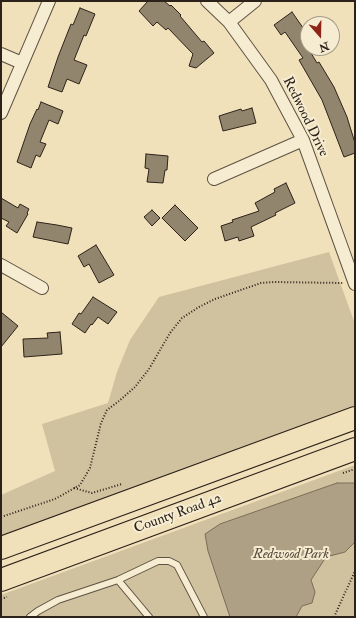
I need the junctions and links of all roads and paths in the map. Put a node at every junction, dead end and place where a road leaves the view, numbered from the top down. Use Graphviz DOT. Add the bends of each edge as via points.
graph roads {
  1 [pos="49,1"];
  2 [pos="208,1"];
  3 [pos="255,1"];
  4 [pos="229,22"];
  5 [pos="1,54"];
  6 [pos="22,63"];
  7 [pos="1,113"];
  8 [pos="303,140"];
  9 [pos="214,179"];
  10 [pos="1,265"];
  11 [pos="349,284"];
  12 [pos="42,288"];
  13 [pos="355,418"];
  14 [pos="355,449"];
  15 [pos="1,517"];
  16 [pos="1,548"];
  17 [pos="355,571"];
  18 [pos="1,580"];
  19 [pos="118,580"];
  20 [pos="30,617"];
  21 [pos="149,617"];
  22 [pos="204,617"];
  23 [pos="334,617"];
  1 -- 6 [label="street"];
  2 -- 4 [label="street, Redwood Drive"];
  3 -- 4 [label="street"];
  4 -- 8 [label="street, Redwood Drive" via="271,80"];
  5 -- 6 [label="street"];
  6 -- 7 [label="street"];
  8 -- 9 [label="street"];
  8 -- 11 [label="street, Redwood Drive"];
  10 -- 12 [label="street"];
  11 -- 15 [label="path" via="261,283 198,306 182,318 170,333 157,357 135,387 108,410 101,423 90,468 80,485 55,499"];
  13 -- 16 [label="highway, County Road 42"];
  14 -- 18 [label="highway, County Road 42"];
  17 -- 23 [label="path"];
  19 -- 20 [label="lane" via="58,600"];
  19 -- 21 [label="lane"];
  19 -- 22 [label="lane" via="158,561 169,561 177,565"];
}
